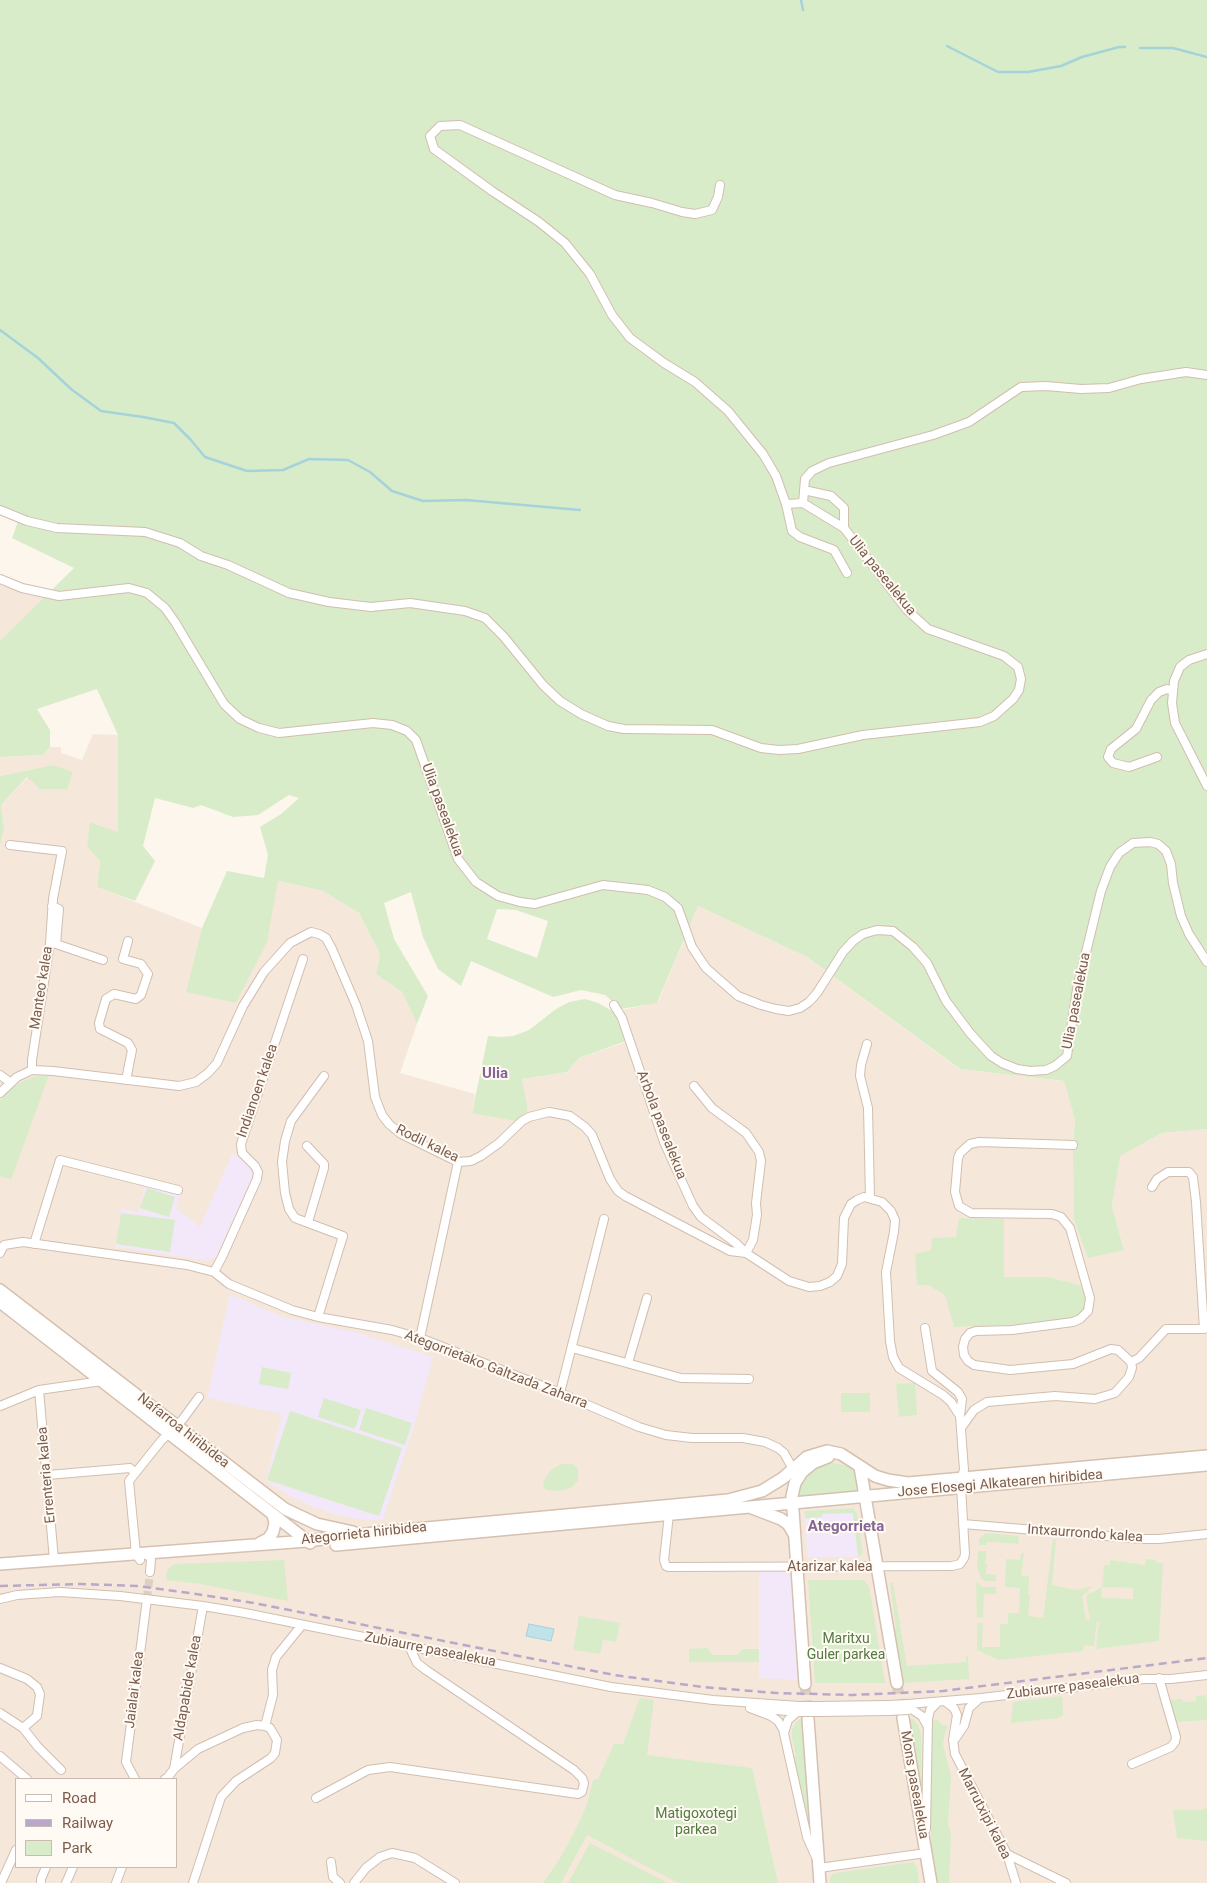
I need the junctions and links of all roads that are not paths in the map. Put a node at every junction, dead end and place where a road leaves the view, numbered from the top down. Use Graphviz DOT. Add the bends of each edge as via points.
graph roads {
  1 [pos="720,185"];
  2 [pos="1207,375"];
  3 [pos="804,490"];
  4 [pos="803,503"];
  5 [pos="786,504"];
  6 [pos="0,510"];
  7 [pos="844,528"];
  8 [pos="847,573"];
  9 [pos="0,579"];
  10 [pos="1207,654"];
  11 [pos="1173,690"];
  12 [pos="1157,757"];
  13 [pos="1207,786"];
  14 [pos="10,845"];
  15 [pos="52,906"];
  16 [pos="128,941"];
  17 [pos="303,958"];
  18 [pos="103,960"];
  19 [pos="1207,962"];
  20 [pos="614,1005"];
  21 [pos="867,1044"];
  22 [pos="32,1070"];
  23 [pos="0,1075"];
  24 [pos="324,1076"];
  25 [pos="129,1081"];
  26 [pos="10,1082"];
  27 [pos="694,1086"];
  28 [pos="0,1093"];
  29 [pos="1073,1145"];
  30 [pos="307,1146"];
  31 [pos="458,1162"];
  32 [pos="1152,1187"];
  33 [pos="178,1190"];
  34 [pos="870,1198"];
  35 [pos="604,1219"];
  36 [pos="308,1222"];
  37 [pos="34,1244"];
  38 [pos="1,1246"];
  39 [pos="746,1253"];
  40 [pos="214,1272"];
  41 [pos="0,1290"];
  42 [pos="647,1298"];
  43 [pos="0,1302"];
  44 [pos="318,1317"];
  45 [pos="925,1328"];
  46 [pos="1205,1330"];
  47 [pos="420,1338"];
  48 [pos="572,1348"];
  49 [pos="1131,1362"];
  50 [pos="628,1363"];
  51 [pos="749,1379"];
  52 [pos="102,1380"];
  53 [pos="39,1390"];
  54 [pos="560,1393"];
  55 [pos="199,1397"];
  56 [pos="0,1406"];
  57 [pos="960,1416"];
  58 [pos="961,1428"];
  59 [pos="172,1429"];
  60 [pos="1207,1456"];
  61 [pos="1207,1465"];
  62 [pos="860,1467"];
  63 [pos="135,1472"];
  64 [pos="48,1475"];
  65 [pos="795,1475"];
  66 [pos="961,1483"];
  67 [pos="865,1496"];
  68 [pos="728,1500"];
  69 [pos="792,1503"];
  70 [pos="748,1507"];
  71 [pos="669,1514"];
  72 [pos="273,1515"];
  73 [pos="650,1516"];
  74 [pos="963,1524"];
  75 [pos="382,1532"];
  76 [pos="794,1534"];
  77 [pos="1207,1534"];
  78 [pos="256,1544"];
  79 [pos="311,1544"];
  80 [pos="143,1557"];
  81 [pos="54,1560"];
  82 [pos="0,1564"];
  83 [pos="797,1567"];
  84 [pos="877,1567"];
  85 [pos="0,1570"];
  86 [pos="150,1572"];
  87 [pos="0,1599"];
  88 [pos="147,1599"];
  89 [pos="202,1606"];
  90 [pos="302,1625"];
  91 [pos="409,1646"];
  92 [pos="0,1668"];
  93 [pos="1207,1675"];
  94 [pos="1159,1678"];
  95 [pos="897,1683"];
  96 [pos="805,1684"];
  97 [pos="981,1698"];
  98 [pos="713,1700"];
  99 [pos="941,1703"];
  100 [pos="750,1708"];
  101 [pos="888,1708"];
  102 [pos="818,1709"];
  103 [pos="908,1710"];
  104 [pos="801,1712"];
  105 [pos="0,1713"];
  106 [pos="265,1726"];
  107 [pos="928,1726"];
  108 [pos="23,1728"];
  109 [pos="784,1733"];
  110 [pos="953,1745"];
  111 [pos="0,1756"];
  112 [pos="1132,1764"];
  113 [pos="174,1769"];
  114 [pos="61,1770"];
  115 [pos="26,1778"];
  116 [pos="134,1778"];
  117 [pos="166,1778"];
  118 [pos="316,1798"];
  119 [pos="15,1852"];
  120 [pos="926,1853"];
  121 [pos="1007,1854"];
  122 [pos="330,1862"];
  123 [pos="818,1866"];
  124 [pos="46,1868"];
  125 [pos="73,1868"];
  126 [pos="122,1868"];
  127 [pos="2,1883"];
  128 [pos="41,1883"];
  129 [pos="66,1883"];
  130 [pos="116,1883"];
  131 [pos="193,1883"];
  132 [pos="340,1883"];
  133 [pos="354,1883"];
  134 [pos="455,1883"];
  135 [pos="820,1883"];
  136 [pos="931,1883"];
  137 [pos="1016,1883"];
  138 [pos="1066,1883"];
  1 -- 5 [label="street" via="712,210 695,214 682,212 615,194 460,125 440,126 430,136 434,149 565,243 590,274 612,315 630,338 695,382 728,411 763,454 776,476"];
  2 -- 3 [label="street" via="1186,372 1109,388 1022,387 969,422 812,471 805,479"];
  3 -- 4 [label="street"];
  3 -- 7 [label="street, Ulia pasealekua" via="830,496 844,508"];
  4 -- 5 [label="street"];
  4 -- 7 [label="street, Ulia pasealekua"];
  5 -- 8 [label="street" via="792,532 834,550"];
  6 -- 7 [label="street, Ulia pasealekua" via="57,528 145,532 180,543 201,556 289,593 329,602 371,606 410,603 465,611 485,618 560,701 608,726 712,730 761,748 779,750 863,735 980,722 994,716 1019,690 1018,667 1004,656 928,629 907,610"];
  9 -- 19 [label="street, Ulia pasealekua" via="22,588 59,596 130,588 147,593 170,615 224,704 240,719 259,728 279,733 373,723 407,731 416,740 458,859 476,882 498,896 535,904 603,884 648,890 665,897 678,908 692,947 706,968 738,996 761,1005 790,1011 800,1008 817,993 852,941 877,930 893,931 927,963 946,1001 991,1056 1017,1069 1046,1070 1067,1056 1078,989 1101,891 1119,853 1133,843 1150,842 1166,851 1181,916 1188,934"];
  10 -- 11 [label="street" via="1180,667"];
  11 -- 12 [label="street" via="1159,692 1151,700 1136,729 1111,749 1108,757 1113,763 1129,766"];
  11 -- 13 [label="street" via="1175,723"];
  14 -- 15 [label="street, Manteo kalea" via="62,851"];
  15 -- 18 [label="street, Manteo kalea" via="59,910 56,944"];
  15 -- 22 [label="street, Manteo kalea"];
  16 -- 25 [label="street" via="122,959 141,964 148,974 141,995 136,998 114,994 106,999 99,1023 100,1030 128,1042 132,1050"];
  17 -- 40 [label="street, Indianoen kalea" via="240,1144 242,1153 258,1172 257,1179"];
  20 -- 39 [label="street, Arbola pasealekua" via="622,1018 664,1142 693,1206"];
  21 -- 34 [label="street" via="860,1076 868,1108"];
  22 -- 25 [label="street, Rodil kalea"];
  22 -- 26 [label="street"];
  23 -- 26 [label="street"];
  24 -- 36 [label="street" via="291,1122 282,1162 289,1209 295,1218"];
  25 -- 31 [label="street, Rodil kalea" via="179,1086 196,1082 217,1063 243,1006 264,972 290,943 311,932 326,938 332,948 360,1017 368,1041 375,1097 382,1115 401,1134"];
  26 -- 28 [label="street"];
  27 -- 39 [label="street" via="712,1108 746,1133 759,1152 757,1215 753,1240"];
  29 -- 49 [label="street" via="979,1142 970,1144 960,1154 955,1192 959,1206 970,1213 1052,1214 1061,1217 1070,1228 1090,1298 1088,1311 1073,1322 970,1333 965,1339 964,1355 974,1365 1010,1370 1073,1364 1111,1349 1118,1350"];
  30 -- 36 [label="street" via="324,1164"];
  31 -- 39 [label="street, Rodil kalea" via="481,1156 529,1117 549,1112 570,1116 592,1134 605,1170 618,1191 730,1251"];
  31 -- 47 [label="street"];
  32 -- 46 [label="street" via="1168,1172 1188,1172 1193,1177"];
  33 -- 37 [label="street" via="60,1160"];
  34 -- 39 [label="street, Rodil kalea" via="857,1200 847,1211 842,1264 830,1282 803,1286 772,1271"];
  34 -- 57 [label="street" via="887,1206 894,1220 886,1272 893,1358 899,1368 943,1394"];
  35 -- 48 [label="street"];
  36 -- 44 [label="street" via="343,1236"];
  37 -- 38 [label="street, Ategorrietako Galtzada Zaharra"];
  37 -- 40 [label="street, Ategorrietako Galtzada Zaharra"];
  40 -- 44 [label="street, Ategorrietako Galtzada Zaharra" via="229,1284"];
  41 -- 59 [label="main road, Nafarroa hiribidea"];
  42 -- 50 [label="street"];
  43 -- 52 [label="main road, Nafarroa hiribidea"];
  44 -- 47 [label="street, Ategorrietako Galtzada Zaharra"];
  45 -- 57 [label="street, Atarizar kalea" via="932,1371 958,1392 962,1399"];
  46 -- 49 [label="street" via="1166,1329 1139,1358"];
  47 -- 54 [label="street, Ategorrietako Galtzada Zaharra"];
  48 -- 50 [label="street"];
  48 -- 54 [label="street"];
  49 -- 58 [label="street" via="1130,1377 1124,1385 1104,1398 1055,1396 987,1402 974,1410"];
  50 -- 51 [label="street" via="681,1378"];
  52 -- 53 [label="street"];
  52 -- 59 [label="main road, Nafarroa hiribidea"];
  53 -- 56 [label="street"];
  53 -- 64 [label="street, Errenteria kalea"];
  54 -- 65 [label="street, Ategorrietako Galtzada Zaharra" via="666,1435 765,1442 784,1453"];
  55 -- 59 [label="street"];
  57 -- 58 [label="street, Atarizar kalea"];
  58 -- 66 [label="street, Atarizar kalea" via="964,1470"];
  59 -- 63 [label="street"];
  59 -- 72 [label="main road, Nafarroa hiribidea"];
  59 -- 75 [label="main road, Nafarroa hiribidea" via="296,1514 336,1529"];
  60 -- 66 [label="main road"];
  61 -- 66 [label="main road, Jose Elosegi Alkatearen hiribidea"];
  62 -- 65 [label="main road, Jose Elosegi Alkatearen hiribidea" via="847,1457 833,1456 819,1460"];
  62 -- 66 [label="main road, Jose Elosegi Alkatearen hiribidea" via="875,1476 897,1482"];
  62 -- 67 [label="main road"];
  63 -- 64 [label="street" via="130,1468"];
  63 -- 80 [label="street" via="129,1481"];
  64 -- 81 [label="street, Errenteria kalea"];
  65 -- 68 [label="main road, Jose Elosegi Alkatearen hiribidea" via="762,1491"];
  65 -- 69 [label="main road"];
  66 -- 67 [label="main road, Jose Elosegi Alkatearen hiribidea"];
  66 -- 74 [label="street, Atarizar kalea"];
  67 -- 69 [label="main road, Jose Elosegi Alkatearen hiribidea"];
  67 -- 84 [label="main road"];
  68 -- 75 [label="main road, Ategorrieta hiribidea"];
  69 -- 70 [label="main road, Jose Elosegi Alkatearen hiribidea"];
  69 -- 76 [label="main road"];
  70 -- 71 [label="main road, Jose Elosegi Alkatearen hiribidea"];
  70 -- 76 [label="main road" via="781,1519"];
  71 -- 73 [label="main road, Jose Elosegi Alkatearen hiribidea"];
  71 -- 83 [label="street, Atarizar kalea" via="664,1560 668,1568"];
  72 -- 78 [label="main road" via="275,1528 271,1536"];
  72 -- 79 [label="main road, Nafarroa hiribidea"];
  73 -- 79 [label="main road, Ategorrieta hiribidea"];
  74 -- 77 [label="street, Intxaurrondo kalea" via="1142,1539"];
  74 -- 84 [label="street, Atarizar kalea" via="965,1554 960,1564"];
  75 -- 79 [label="main road, Ategorrieta hiribidea"];
  76 -- 83 [label="main road"];
  78 -- 79 [label="main road, Ategorrieta hiribidea"];
  78 -- 80 [label="main road, Ategorrieta hiribidea"];
  79 -- 80 [label="main road, Ategorrieta hiribidea"];
  80 -- 81 [label="main road, Ategorrieta hiribidea"];
  80 -- 85 [label="main road, Ategorrieta hiribidea"];
  80 -- 86 [label="street"];
  81 -- 82 [label="main road, Ategorrieta hiribidea"];
  83 -- 84 [label="street, Atarizar kalea"];
  83 -- 96 [label="main road"];
  84 -- 95 [label="main road"];
  87 -- 88 [label="street, Zubiaurre pasealekua" via="60,1592"];
  88 -- 89 [label="street, Zubiaurre pasealekua"];
  88 -- 116 [label="street, Jaialai kalea" via="126,1762"];
  89 -- 90 [label="street, Zubiaurre pasealekua"];
  89 -- 113 [label="street, Aldapabide kalea"];
  90 -- 91 [label="street, Zubiaurre pasealekua"];
  90 -- 106 [label="street" via="276,1657 272,1670 273,1695"];
  91 -- 98 [label="street, Zubiaurre pasealekua" via="611,1686"];
  91 -- 118 [label="street" via="417,1663 426,1670 574,1770 584,1783 582,1792 390,1767 368,1770"];
  92 -- 108 [label="street" via="27,1679 40,1694 37,1716"];
  93 -- 94 [label="street, Zubiaurre pasealekua"];
  94 -- 97 [label="street, Zubiaurre pasealekua"];
  94 -- 112 [label="street" via="1175,1742 1171,1747"];
  97 -- 99 [label="street, Zubiaurre pasealekua"];
  97 -- 110 [label="street" via="969,1708 964,1726"];
  98 -- 100 [label="street, Zubiaurre pasealekua"];
  98 -- 104 [label="street, Zubiaurre pasealekua"];
  99 -- 103 [label="street, Zubiaurre pasealekua"];
  99 -- 107 [label="street, Mons pasealekua" via="930,1710"];
  99 -- 110 [label="street, Marrutxipi kalea" via="954,1708 957,1715"];
  100 -- 104 [label="street, Zubiaurre pasealekua"];
  100 -- 109 [label="street" via="775,1718"];
  101 -- 102 [label="street, Zubiaurre pasealekua"];
  101 -- 102 [label="street, Zubiaurre pasealekua" via="837,1706"];
  101 -- 103 [label="street, Zubiaurre pasealekua, bridge"];
  102 -- 104 [label="street, Zubiaurre pasealekua, bridge"];
  103 -- 107 [label="street, Mons pasealekua" via="922,1716"];
  103 -- 120 [label="main road, Mons pasealekua"];
  104 -- 109 [label="street" via="788,1720"];
  104 -- 123 [label="main road"];
  105 -- 108 [label="street"];
  106 -- 113 [label="street, Aldapabide kalea" via="243,1728 198,1749"];
  106 -- 131 [label="street" via="277,1740 276,1753 225,1791"];
  107 -- 120 [label="street, Mons pasealekua"];
  108 -- 114 [label="street"];
  109 -- 123 [label="street" via="807,1837"];
  110 -- 121 [label="street, Marrutxipi kalea" via="962,1771"];
  111 -- 115 [label="street"];
  113 -- 117 [label="street, Aldapabide kalea"];
  119 -- 127 [label="street"];
  120 -- 123 [label="street, Mons pasealekua"];
  120 -- 136 [label="main road, Mons pasealekua"];
  121 -- 137 [label="street, Marrutxipi kalea"];
  121 -- 138 [label="street"];
  122 -- 132 [label="street" via="333,1877"];
  123 -- 135 [label="main road"];
  124 -- 128 [label="street"];
  125 -- 129 [label="street"];
  126 -- 130 [label="street"];
  133 -- 134 [label="street" via="366,1868 380,1857 392,1853 415,1858"];
}
